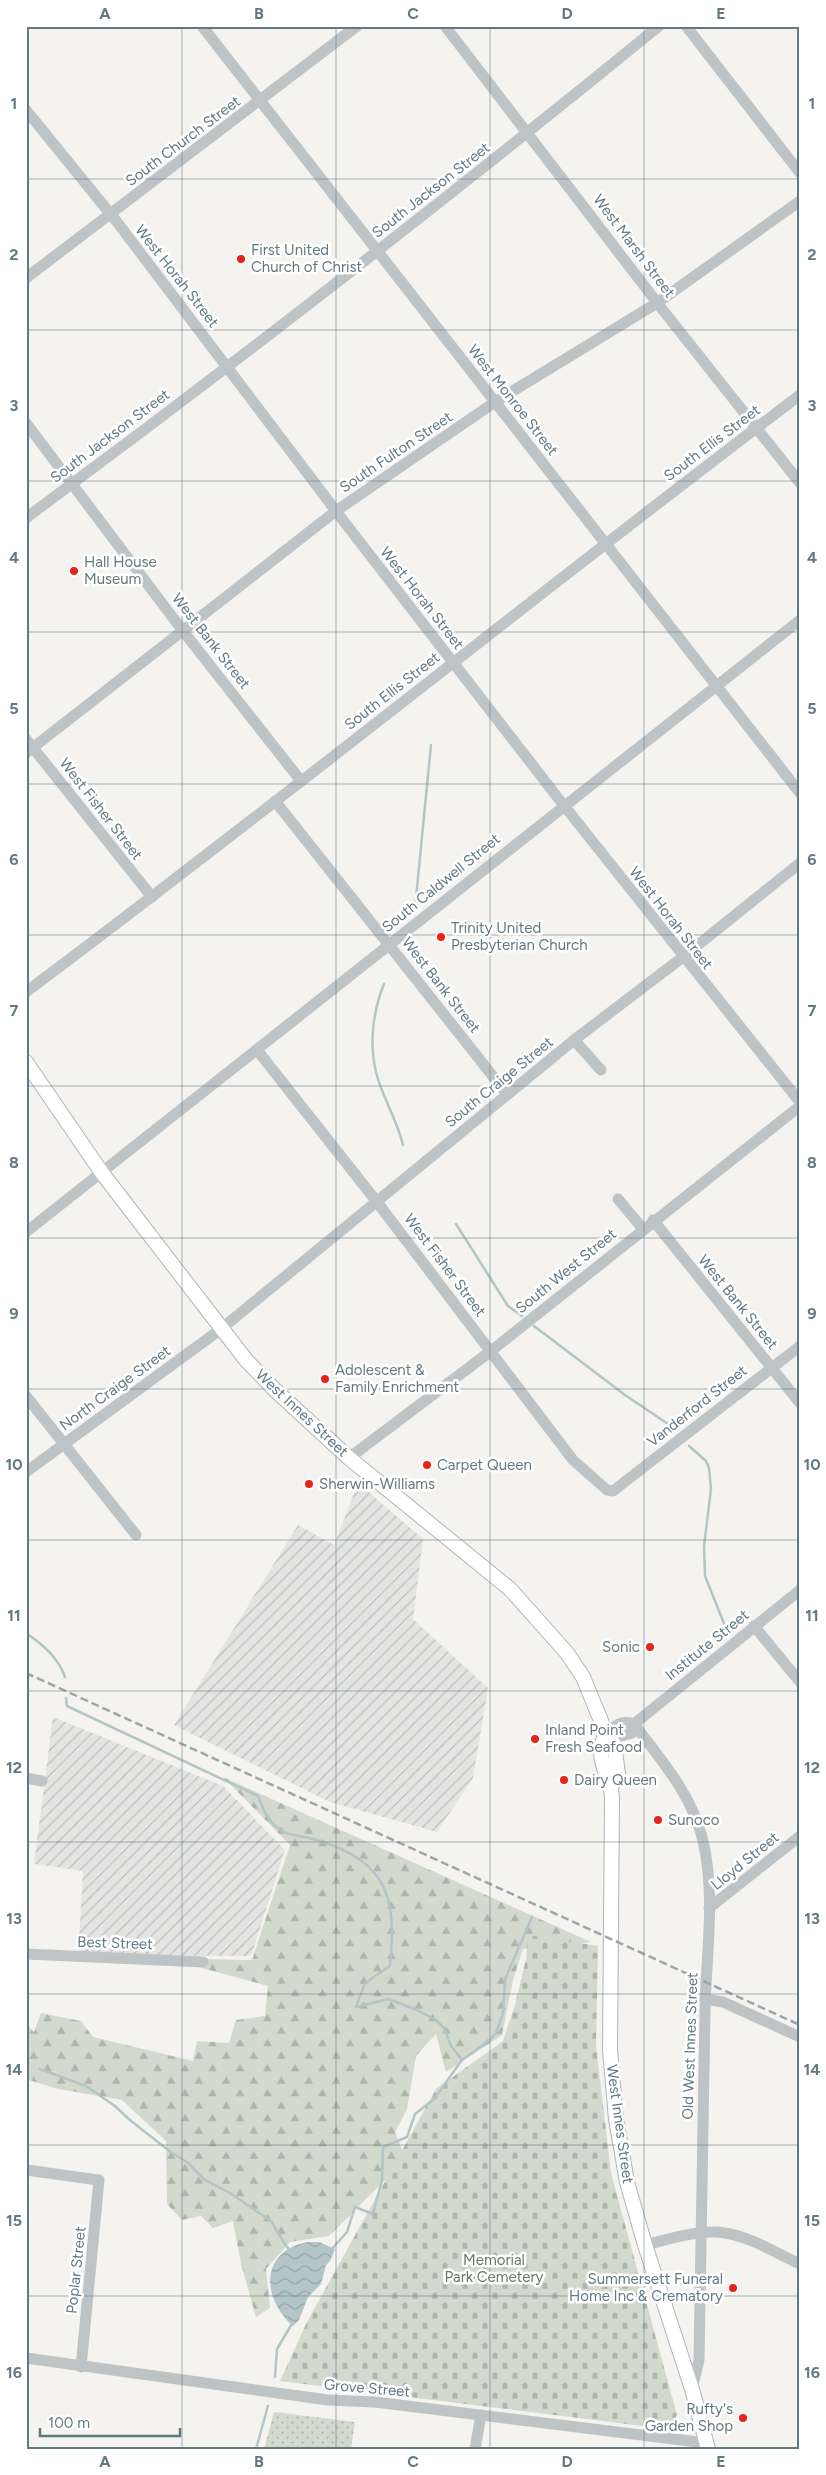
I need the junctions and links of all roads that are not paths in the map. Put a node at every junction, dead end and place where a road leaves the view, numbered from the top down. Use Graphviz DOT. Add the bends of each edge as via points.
graph roads {
  1 [pos="202,26"];
  2 [pos="357,26"];
  3 [pos="446,26"];
  4 [pos="659,26"];
  5 [pos="686,26"];
  6 [pos="260,102"];
  7 [pos="26,110"];
  8 [pos="528,132"];
  9 [pos="800,173"];
  10 [pos="800,201"];
  11 [pos="110,214"];
  12 [pos="378,250"];
  13 [pos="26,278"];
  14 [pos="657,303"];
  15 [pos="227,366"];
  16 [pos="800,395"];
  17 [pos="495,402"];
  18 [pos="26,423"];
  19 [pos="756,428"];
  20 [pos="73,483"];
  21 [pos="800,483"];
  22 [pos="336,511"];
  23 [pos="26,518"];
  24 [pos="606,543"];
  25 [pos="800,620"];
  26 [pos="183,631"];
  27 [pos="453,663"];
  28 [pos="716,685"];
  29 [pos="29,746"];
  30 [pos="301,781"];
  31 [pos="800,793"];
  32 [pos="275,801"];
  33 [pos="563,805"];
  34 [pos="800,863"];
  35 [pos="152,897"];
  36 [pos="390,944"];
  37 [pos="683,958"];
  38 [pos="26,992"];
  39 [pos="574,1040"];
  40 [pos="257,1050"];
  41 [pos="26,1062"];
  42 [pos="601,1070"];
  43 [pos="507,1094"];
  44 [pos="800,1102"];
  45 [pos="800,1106"];
  46 [pos="102,1172"];
  47 [pos="618,1199"];
  48 [pos="378,1202"];
  49 [pos="654,1220"];
  50 [pos="643,1229"];
  51 [pos="26,1232"];
  52 [pos="221,1329"];
  53 [pos="800,1346"];
  54 [pos="492,1351"];
  55 [pos="771,1368"];
  56 [pos="26,1396"];
  57 [pos="800,1402"];
  58 [pos="64,1444"];
  59 [pos="349,1458"];
  60 [pos="26,1472"];
  61 [pos="613,1491"];
  62 [pos="136,1535"];
  63 [pos="800,1590"];
  64 [pos="754,1626"];
  65 [pos="800,1682"];
  66 [pos="634,1724"];
  67 [pos="606,1733"];
  68 [pos="26,1778"];
  69 [pos="42,1781"];
  70 [pos="800,1836"];
  71 [pos="709,1908"];
  72 [pos="26,1954"];
  73 [pos="203,1962"];
  74 [pos="705,1999"];
  75 [pos="800,2037"];
  76 [pos="26,2170"];
  77 [pos="702,2233"];
  78 [pos="645,2245"];
  79 [pos="800,2264"];
  80 [pos="26,2358"];
  81 [pos="81,2367"];
  82 [pos="692,2389"];
  83 [pos="481,2415"];
  84 [pos="707,2446"];
  85 [pos="475,2449"];
  1 -- 6 [label="street, West Monroe Street"];
  2 -- 6 [label="street, South Church Street"];
  3 -- 8 [label="street, West Marsh Street"];
  4 -- 8 [label="street, South Jackson Street"];
  5 -- 9 [label="street"];
  6 -- 11 [label="street, South Church Street"];
  6 -- 12 [label="street, West Monroe Street"];
  7 -- 11 [label="street, West Horah Street"];
  8 -- 12 [label="street, South Jackson Street"];
  8 -- 14 [label="street, West Marsh Street"];
  10 -- 14 [label="street, South Fulton Street"];
  11 -- 13 [label="street, South Church Street"];
  11 -- 15 [label="street, West Horah Street"];
  12 -- 15 [label="street, South Jackson Street"];
  12 -- 17 [label="street, West Monroe Street"];
  14 -- 17 [label="street, South Fulton Street"];
  14 -- 19 [label="street, West Marsh Street"];
  15 -- 20 [label="street, South Jackson Street"];
  15 -- 22 [label="street, West Horah Street"];
  16 -- 19 [label="street, South Ellis Street"];
  17 -- 22 [label="street, South Fulton Street"];
  17 -- 24 [label="street, West Monroe Street"];
  18 -- 20 [label="street, West Bank Street"];
  19 -- 21 [label="street, West Marsh Street"];
  19 -- 24 [label="street, South Ellis Street"];
  20 -- 23 [label="street, South Jackson Street"];
  20 -- 26 [label="street, West Bank Street"];
  22 -- 26 [label="street, South Fulton Street"];
  22 -- 27 [label="street, West Horah Street"];
  24 -- 27 [label="street, South Ellis Street"];
  24 -- 28 [label="street, West Monroe Street"];
  25 -- 28 [label="street, South Caldwell Street"];
  26 -- 29 [label="street, South Fulton Street"];
  26 -- 30 [label="street, West Bank Street"];
  27 -- 30 [label="street, South Ellis Street"];
  27 -- 33 [label="street, West Horah Street"];
  28 -- 31 [label="street, West Monroe Street"];
  28 -- 33 [label="street, South Caldwell Street"];
  29 -- 35 [label="street, West Fisher Street"];
  30 -- 32 [label="street, South Ellis Street"];
  32 -- 35 [label="street, South Ellis Street"];
  32 -- 36 [label="street, West Bank Street"];
  33 -- 36 [label="street, South Caldwell Street"];
  33 -- 37 [label="street, West Horah Street"];
  34 -- 37 [label="street, South Craige Street"];
  35 -- 38 [label="street, South Ellis Street"];
  36 -- 40 [label="street, South Caldwell Street"];
  36 -- 43 [label="street, West Bank Street"];
  37 -- 39 [label="street, South Craige Street"];
  37 -- 44 [label="street, West Horah Street"];
  39 -- 42 [label="street"];
  39 -- 43 [label="street, South Craige Street"];
  40 -- 46 [label="street, South Caldwell Street"];
  40 -- 48 [label="street, West Fisher Street"];
  41 -- 46 [label="main road, West Innes Street"];
  43 -- 48 [label="street, South Craige Street"];
  45 -- 49 [label="street, South West Street"];
  46 -- 51 [label="street, South Caldwell Street"];
  46 -- 52 [label="main road, West Innes Street"];
  47 -- 50 [label="street"];
  48 -- 52 [label="street, South Craige Street"];
  48 -- 54 [label="street, West Fisher Street"];
  49 -- 50 [label="street, South West Street"];
  49 -- 55 [label="street, West Bank Street"];
  50 -- 54 [label="street, South West Street"];
  52 -- 58 [label="street, North Craige Street"];
  52 -- 59 [label="main road, West Innes Street" via="275,1390"];
  53 -- 55 [label="street, Vanderford Street"];
  54 -- 59 [label="street, South West Street"];
  54 -- 61 [label="street, West Fisher Street" via="573,1460 607,1490"];
  55 -- 57 [label="street, West Bank Street"];
  55 -- 61 [label="street, Vanderford Street"];
  56 -- 58 [label="street"];
  58 -- 60 [label="street, North Craige Street"];
  58 -- 62 [label="street"];
  59 -- 67 [label="main road, West Innes Street" via="510,1589 547,1628 583,1678"];
  63 -- 64 [label="street, Institute Street"];
  64 -- 65 [label="street"];
  64 -- 66 [label="street, Institute Street"];
  66 -- 67 [label="street, Institute Street" via="632,1732 620,1736"];
  66 -- 71 [label="street, Old West Innes Street" via="677,1781 691,1806 703,1840"];
  67 -- 78 [label="main road, West Innes Street" via="601,1752 605,1776 611,1787 610,2050 616,2119"];
  68 -- 69 [label="street"];
  70 -- 71 [label="street, Lloyd Street"];
  71 -- 74 [label="street, Old West Innes Street"];
  72 -- 73 [label="street, Best Street"];
  74 -- 75 [label="street" via="723,2002"];
  74 -- 77 [label="street, Old West Innes Street"];
  76 -- 81 [label="street, Poplar Street" via="99,2180"];
  77 -- 78 [label="street"];
  77 -- 79 [label="street" via="740,2237"];
  77 -- 82 [label="street, Old West Innes Street" via="699,2360"];
  78 -- 82 [label="main road, West Innes Street"];
  80 -- 81 [label="street, Grove Street"];
  81 -- 83 [label="street, Grove Street" via="328,2400 375,2402"];
  82 -- 84 [label="main road, West Innes Street"];
  83 -- 84 [label="street, Grove Street"];
  83 -- 85 [label="street"];
}
